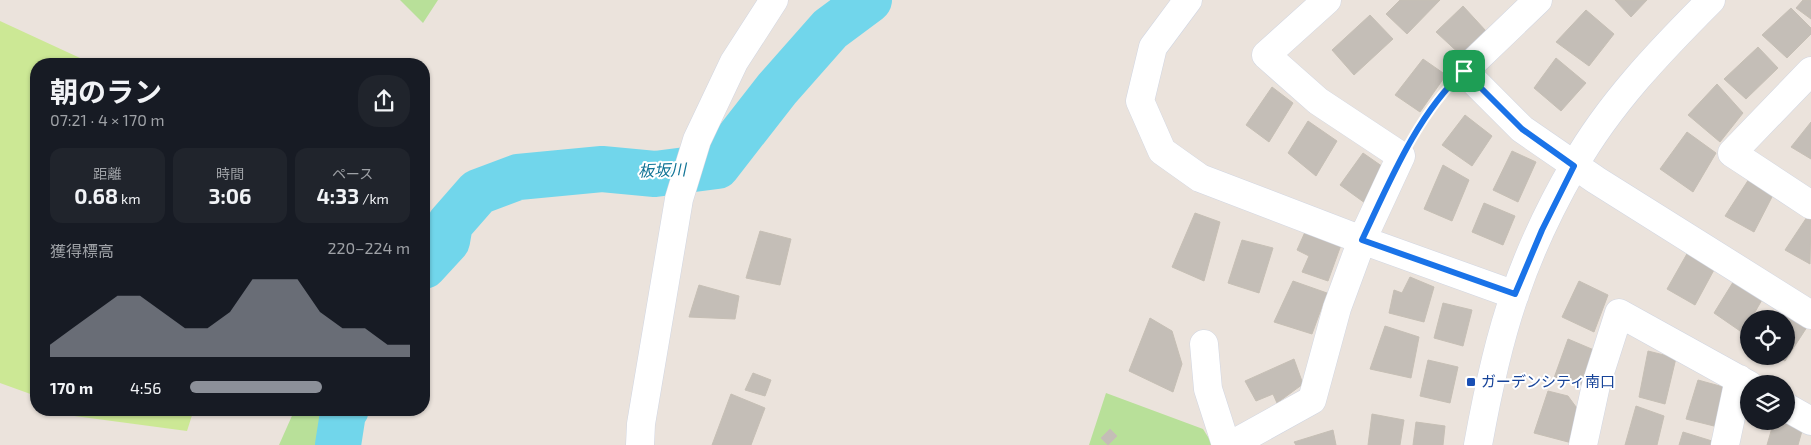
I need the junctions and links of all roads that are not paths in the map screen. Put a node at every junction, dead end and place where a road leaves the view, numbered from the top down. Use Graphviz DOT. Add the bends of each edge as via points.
graph roads {
  1 [pos="774,0"];
  2 [pos="1188,0"];
  3 [pos="1326,0"];
  4 [pos="1538,0"];
  5 [pos="1711,0"];
  6 [pos="1811,71"];
  7 [pos="1574,166"];
  8 [pos="1811,205"];
  9 [pos="1362,240"];
  10 [pos="1515,294"];
  11 [pos="1807,305"];
  12 [pos="1204,344"];
  13 [pos="1740,380"];
  14 [pos="1740,395"];
  15 [pos="1795,411"];
  16 [pos="1811,421"];
  17 [pos="640,445"];
  18 [pos="1226,445"];
  19 [pos="1231,445"];
  20 [pos="1478,445"];
  21 [pos="1582,445"];
  22 [pos="1725,445"];
  1 -- 17 [label="street" via="734,62 697,140 679,199"];
  2 -- 9 [label="street" via="1153,47 1140,101 1162,150 1200,178"];
  3 -- 9 [label="street" via="1266,55 1318,101 1401,156"];
  4 -- 7 [label="street" via="1464,71 1522,129"];
  5 -- 7 [label="street" via="1646,68"];
  6 -- 8 [label="street" via="1732,153"];
  7 -- 10 [label="street"];
  7 -- 11 [label="street"];
  9 -- 10 [label="street"];
  9 -- 19 [label="street" via="1337,308 1312,400"];
  10 -- 20 [label="street" via="1488,392"];
  12 -- 18 [label="street" via="1208,388"];
  13 -- 21 [label="street" via="1619,313 1596,384"];
  14 -- 22 [label="street"];
  15 -- 16 [label="street"];
}
